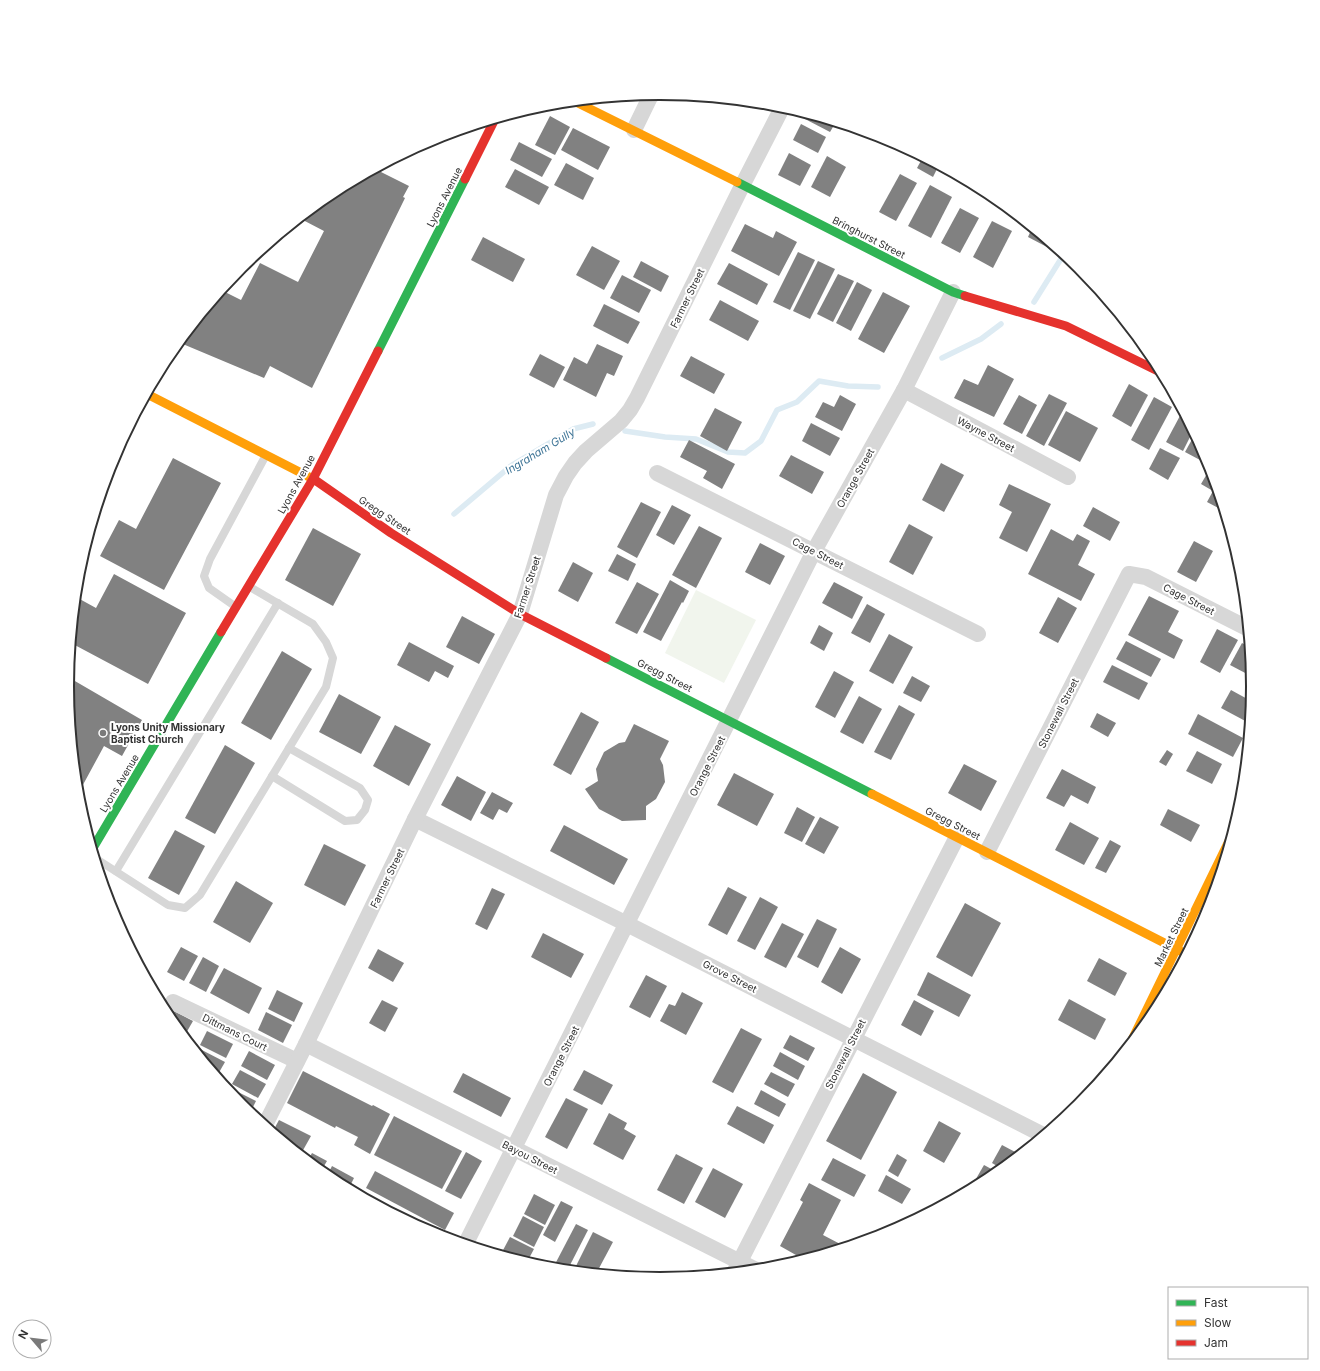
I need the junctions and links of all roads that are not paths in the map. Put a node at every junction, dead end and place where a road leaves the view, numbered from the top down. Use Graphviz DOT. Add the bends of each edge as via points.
graph roads {
  1 [pos="648,100"];
  2 [pos="583,105"];
  3 [pos="780,112"];
  4 [pos="492,124"];
  5 [pos="634,130"];
  6 [pos="742,186"];
  7 [pos="953,292"];
  8 [pos="1152,368"];
  9 [pos="904,390"];
  10 [pos="151,396"];
  11 [pos="266,454"];
  12 [pos="657,473"];
  13 [pos="1068,477"];
  14 [pos="313,479"];
  15 [pos="814,551"];
  16 [pos="1129,574"];
  17 [pos="249,586"];
  18 [pos="278,603"];
  19 [pos="237,608"];
  20 [pos="520,614"];
  21 [pos="1243,626"];
  22 [pos="978,634"];
  23 [pos="729,721"];
  24 [pos="289,748"];
  25 [pos="272,776"];
  26 [pos="415,819"];
  27 [pos="957,837"];
  28 [pos="96,843"];
  29 [pos="987,852"];
  30 [pos="101,861"];
  31 [pos="1218,864"];
  32 [pos="116,871"];
  33 [pos="627,924"];
  34 [pos="1177,950"];
  35 [pos="1182,952"];
  36 [pos="173,1002"];
  37 [pos="1145,1013"];
  38 [pos="853,1039"];
  39 [pos="306,1044"];
  40 [pos="297,1061"];
  41 [pos="268,1120"];
  42 [pos="1038,1133"];
  43 [pos="514,1149"];
  44 [pos="468,1239"];
  45 [pos="745,1265"];
  46 [pos="738,1266"];
  1 -- 5 [label="street"];
  2 -- 5 [label="street, Bringhurst Street"];
  3 -- 6 [label="street, Farmer Street"];
  4 -- 14 [label="street, Lyons Avenue"];
  5 -- 6 [label="street, Bringhurst Street"];
  6 -- 7 [label="street, Bringhurst Street"];
  6 -- 20 [label="street, Farmer Street" via="630,410 586,451 566,476 556,495"];
  7 -- 8 [label="street, Bringhurst Street" via="1066,326"];
  7 -- 9 [label="street, Orange Street"];
  9 -- 13 [label="street, Wayne Street"];
  9 -- 15 [label="street, Orange Street"];
  10 -- 11 [label="street, Gregg Street"];
  11 -- 14 [label="street, Gregg Street"];
  11 -- 19 [label="lane" via="210,559 204,576 209,588"];
  12 -- 15 [label="street, Cage Street"];
  14 -- 17 [label="street, Lyons Avenue"];
  14 -- 20 [label="street, Gregg Street" via="391,533"];
  15 -- 22 [label="street, Cage Street"];
  15 -- 23 [label="street, Orange Street"];
  16 -- 21 [label="street, Cage Street" via="1146,577"];
  16 -- 29 [label="street, Stonewall Street"];
  17 -- 18 [label="lane"];
  17 -- 19 [label="street, Lyons Avenue"];
  18 -- 24 [label="lane" via="312,624 326,642 333,658 326,687"];
  18 -- 32 [label="lane"];
  19 -- 28 [label="street, Lyons Avenue"];
  20 -- 23 [label="street, Gregg Street"];
  20 -- 26 [label="street, Farmer Street"];
  23 -- 27 [label="street, Gregg Street"];
  23 -- 33 [label="street, Orange Street"];
  24 -- 25 [label="lane"];
  24 -- 25 [label="lane" via="360,788 368,800 365,810 357,820 345,821"];
  25 -- 32 [label="lane" via="200,895 185,908 168,905"];
  26 -- 33 [label="street, Grove Street"];
  26 -- 39 [label="street, Farmer Street"];
  27 -- 29 [label="street, Gregg Street"];
  27 -- 38 [label="street, Stonewall Street"];
  29 -- 34 [label="street, Gregg Street"];
  30 -- 32 [label="lane"];
  31 -- 34 [label="street, Market Street"];
  33 -- 38 [label="street, Grove Street"];
  33 -- 43 [label="street, Orange Street"];
  34 -- 35 [label="street, Gregg Street"];
  34 -- 37 [label="street, Market Street"];
  36 -- 40 [label="street, Dittmans Court"];
  38 -- 42 [label="street, Grove Street"];
  38 -- 45 [label="street, Stonewall Street"];
  39 -- 40 [label="street, Farmer Street"];
  39 -- 43 [label="street, Bayou Street"];
  40 -- 41 [label="street, Farmer Street"];
  43 -- 44 [label="street, Orange Street"];
  43 -- 46 [label="street, Bayou Street"];
}
